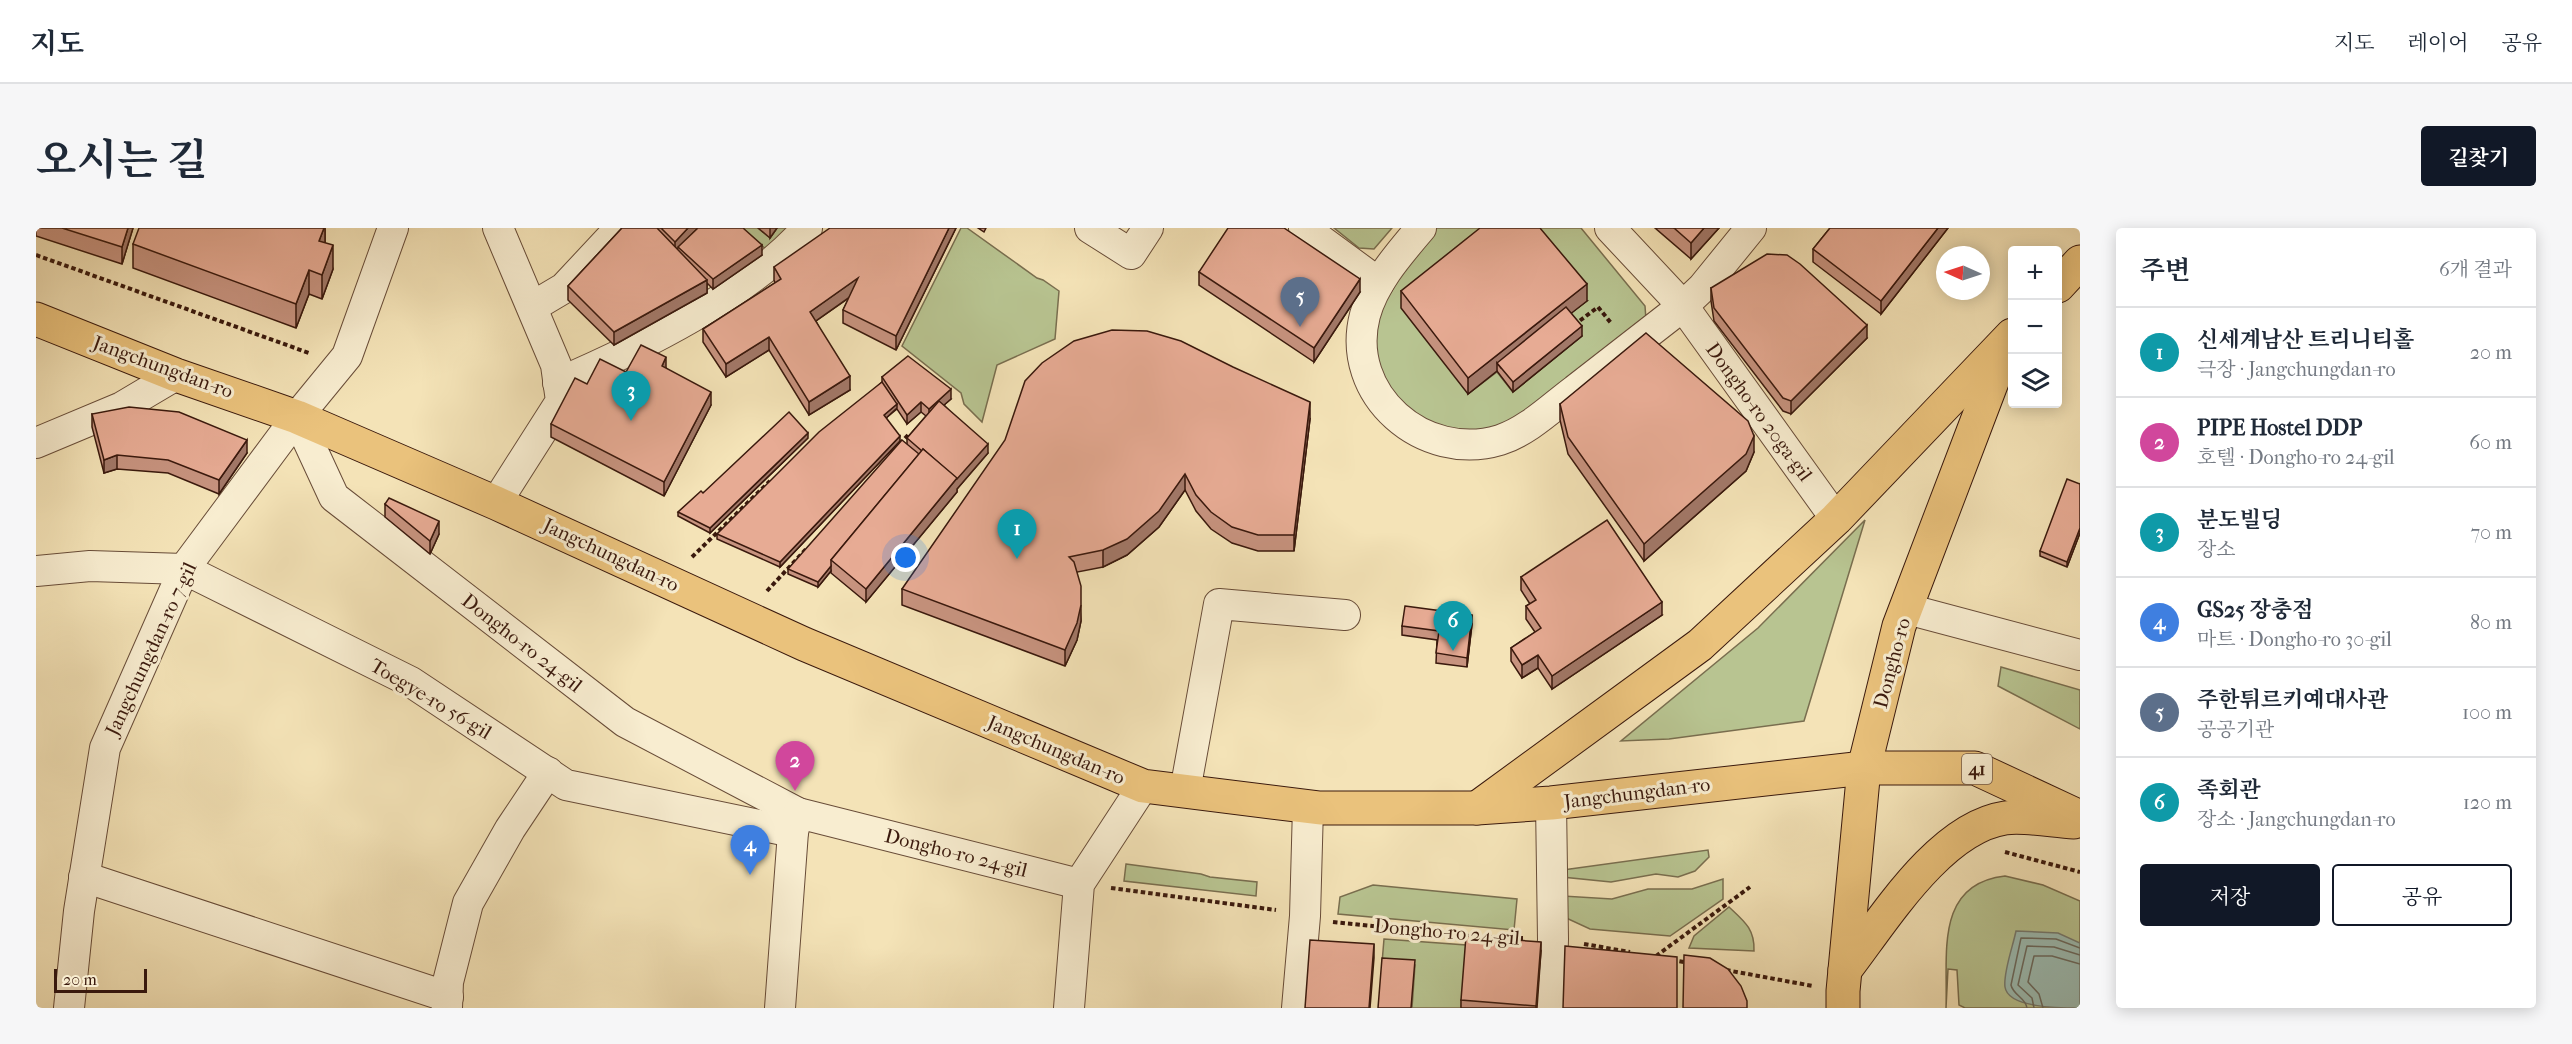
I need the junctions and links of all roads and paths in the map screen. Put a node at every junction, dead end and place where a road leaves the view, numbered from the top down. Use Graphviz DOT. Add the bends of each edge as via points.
graph roads {
  1 [pos="393,228"];
  2 [pos="498,228"];
  3 [pos="620,228"];
  4 [pos="807,228"];
  5 [pos="1090,228"];
  6 [pos="1148,228"];
  7 [pos="1305,228"];
  8 [pos="1421,228"];
  9 [pos="1610,228"];
  10 [pos="1750,228"];
  11 [pos="36,255"];
  12 [pos="2080,262"];
  13 [pos="2062,282"];
  14 [pos="1379,283"];
  15 [pos="1683,306"];
  16 [pos="532,307"];
  17 [pos="36,319"];
  18 [pos="1574,326"];
  19 [pos="2008,339"];
  20 [pos="2008,342"];
  21 [pos="1630,347"];
  22 [pos="316,356"];
  23 [pos="176,375"];
  24 [pos="558,383"];
  25 [pos="297,417"];
  26 [pos="909,434"];
  27 [pos="36,443"];
  28 [pos="893,452"];
  29 [pos="771,480"];
  30 [pos="496,503"];
  31 [pos="1836,519"];
  32 [pos="807,547"];
  33 [pos="184,569"];
  34 [pos="36,571"];
  35 [pos="668,581"];
  36 [pos="1906,609"];
  37 [pos="1345,615"];
  38 [pos="745,616"];
  39 [pos="2080,655"];
  40 [pos="1864,768"];
  41 [pos="548,772"];
  42 [pos="1143,786"];
  43 [pos="1185,791"];
  44 [pos="1551,803"];
  45 [pos="1308,807"];
  46 [pos="1477,808"];
  47 [pos="2080,817"];
  48 [pos="795,822"];
  49 [pos="2080,822"];
  50 [pos="2003,851"];
  51 [pos="2080,872"];
  52 [pos="84,877"];
  53 [pos="1079,884"];
  54 [pos="1750,887"];
  55 [pos="1305,916"];
  56 [pos="1553,939"];
  57 [pos="1634,953"];
  58 [pos="1644,955"];
  59 [pos="1655,957"];
  60 [pos="1701,965"];
  61 [pos="1723,969"];
  62 [pos="1844,990"];
  63 [pos="447,1002"];
  64 [pos="69,1008"];
  65 [pos="780,1008"];
  66 [pos="1069,1008"];
  67 [pos="1297,1008"];
  68 [pos="1551,1008"];
  1 -- 25 [label="street, Jangchungdan-ro 7-gil" via="347,356"];
  2 -- 16 [label="street"];
  3 -- 16 [label="street" via="564,288"];
  4 -- 24 [label="street" via="730,294 613,360"];
  5 -- 6 [label="street" via="1131,254"];
  7 -- 14 [label="street"];
  8 -- 14 [label="street"];
  9 -- 15 [label="street, Dongho-ro 20ga-gil"];
  10 -- 15 [label="street"];
  11 -- 22 [label="path"];
  12 -- 13 [label="main road"];
  14 -- 21 [label="street" via="1365,315 1363,354 1371,383 1388,409 1411,429 1440,442 1470,445 1501,440 1532,423"];
  15 -- 21 [label="street"];
  15 -- 31 [label="street, Dongho-ro 20ga-gil"];
  16 -- 24 [label="street" via="556,365"];
  17 -- 23 [label="main road, Jangchungdan-ro"];
  18 -- 21 [label="path" via="1598,307"];
  19 -- 31 [label="main road"];
  20 -- 36 [label="main road, Dongho-ro"];
  23 -- 25 [label="main road, Jangchungdan-ro"];
  23 -- 27 [label="street" via="122,408"];
  24 -- 30 [label="street" via="561,401"];
  25 -- 30 [label="main road, Jangchungdan-ro"];
  25 -- 33 [label="street, Jangchungdan-ro 7-gil"];
  25 -- 48 [label="street, Dongho-ro 24-gil" via="334,497 625,723"];
  26 -- 28 [label="path"];
  29 -- 35 [label="path"];
  30 -- 35 [label="main road, Jangchungdan-ro"];
  31 -- 46 [label="main road" via="1700,645"];
  32 -- 38 [label="path"];
  33 -- 34 [label="street, Toegye-ro 56-gil" via="90,566"];
  33 -- 41 [label="street, Toegye-ro 56-gil" via="411,682"];
  33 -- 52 [label="street, Jangchungdan-ro 7-gil" via="105,748"];
  35 -- 38 [label="main road, Jangchungdan-ro"];
  36 -- 39 [label="street"];
  36 -- 40 [label="main road, Dongho-ro"];
  37 -- 43 [label="street" via="1219,604"];
  38 -- 42 [label="main road, Jangchungdan-ro"];
  40 -- 44 [label="main road, Jangchungdan-ro"];
  40 -- 47 [label="main road, Jangchungdan-ro / 41" via="1975,768"];
  40 -- 62 [label="main road, Dongho-ro"];
  41 -- 48 [label="street, Toegye-ro 56-gil" via="566,785"];
  41 -- 63 [label="street" via="468,903 448,982"];
  42 -- 43 [label="main road, Jangchungdan-ro"];
  42 -- 53 [label="street"];
  43 -- 45 [label="main road, Jangchungdan-ro"];
  44 -- 46 [label="main road, Jangchungdan-ro"];
  44 -- 56 [label="street"];
  45 -- 46 [label="main road, Jangchungdan-ro"];
  45 -- 55 [label="street"];
  48 -- 53 [label="street, Dongho-ro 24-gil"];
  48 -- 65 [label="street"];
  49 -- 62 [label="main road" via="2006,818 1970,829 1917,876"];
  50 -- 51 [label="path"];
  52 -- 63 [label="street"];
  52 -- 64 [label="street, Jangchungdan-ro 7-gil"];
  53 -- 55 [label="path, Dongho-ro 24-gil"];
  53 -- 66 [label="street"];
  54 -- 59 [label="path"];
  55 -- 56 [label="path, Dongho-ro 24-gil" via="1479,937"];
  55 -- 67 [label="street"];
  56 -- 57 [label="path, Dongho-ro 24-gil"];
  56 -- 68 [label="street"];
  58 -- 59 [label="path"];
  59 -- 60 [label="path"];
  61 -- 62 [label="path"];
}
